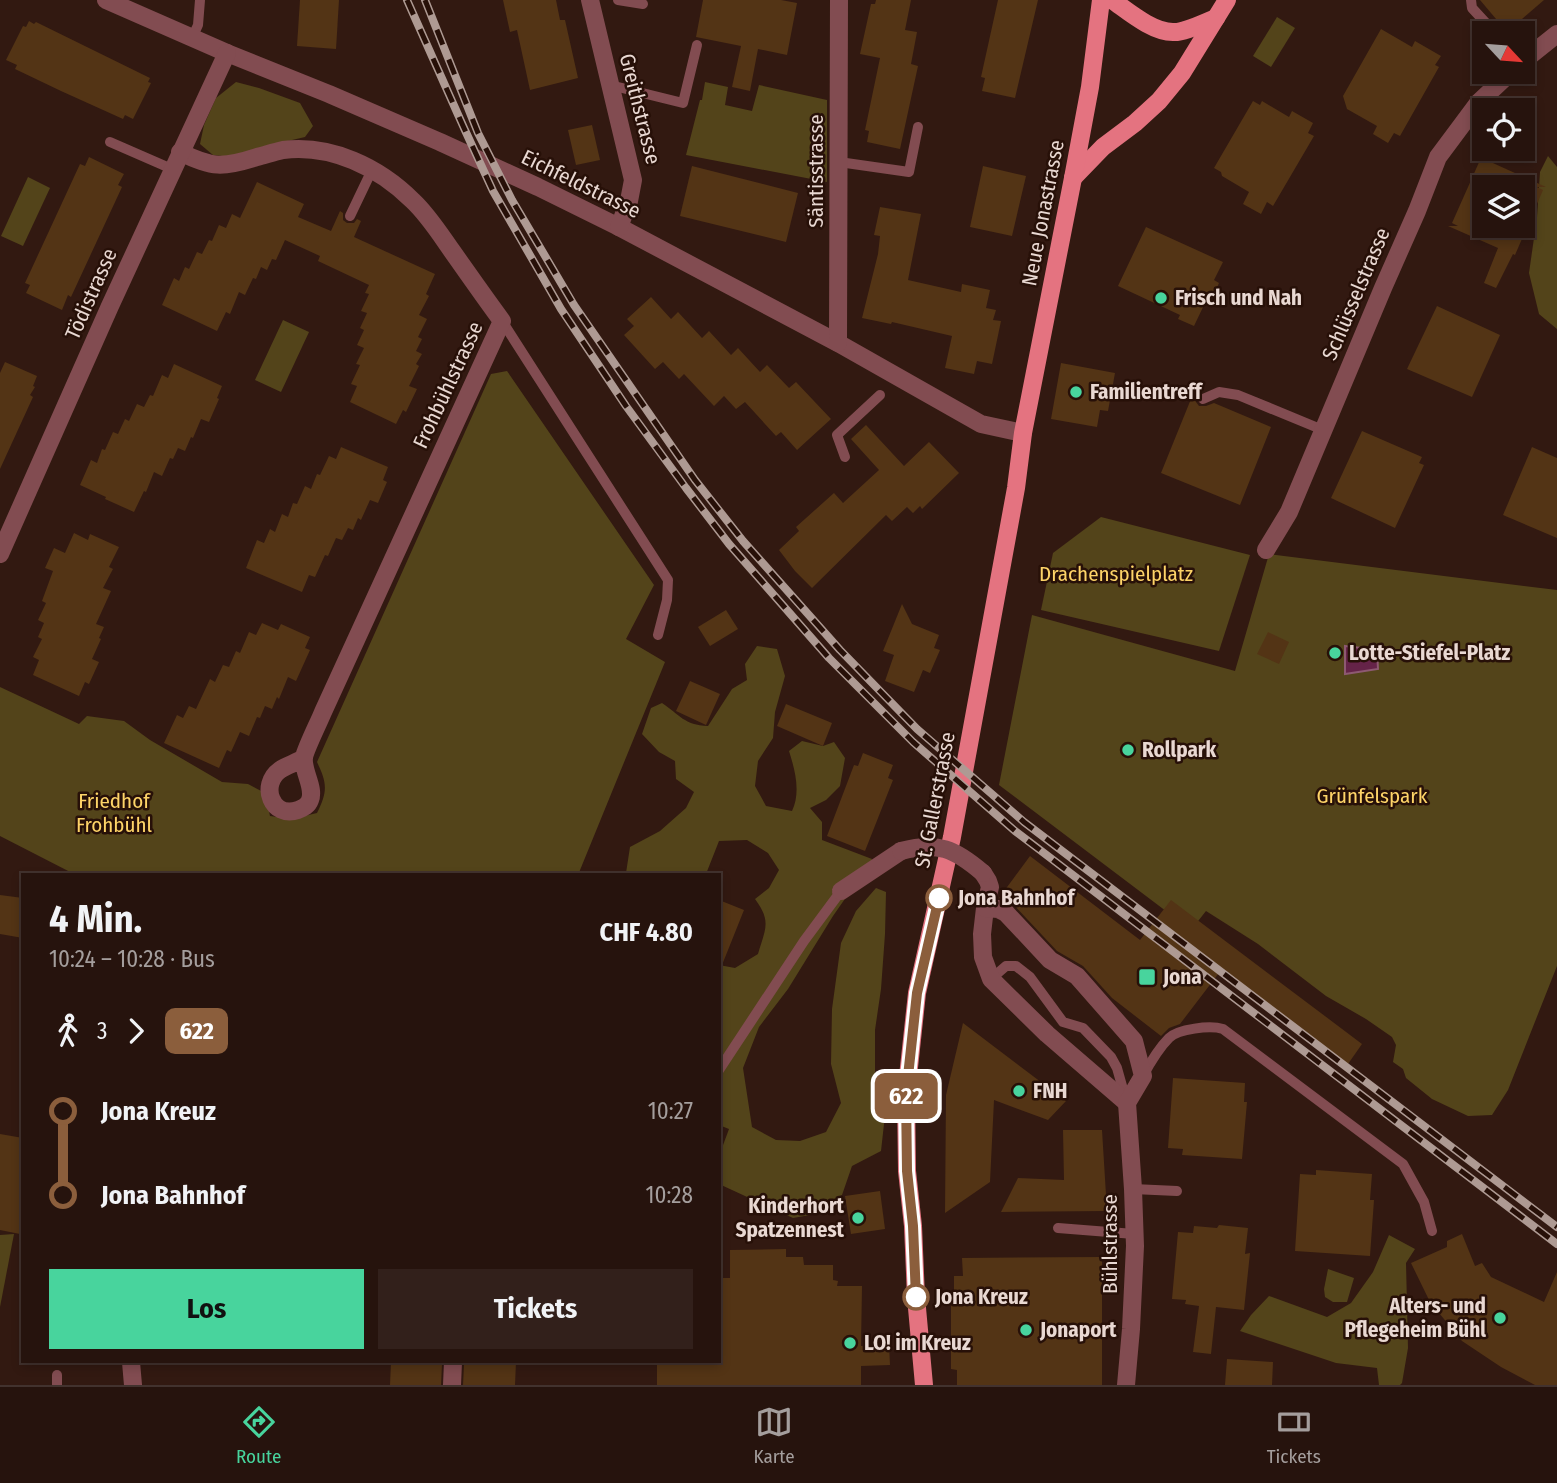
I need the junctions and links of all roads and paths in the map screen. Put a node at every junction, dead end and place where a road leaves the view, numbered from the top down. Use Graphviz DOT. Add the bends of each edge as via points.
graph roads {
  1 [pos="106,0"];
  2 [pos="200,0"];
  3 [pos="590,0"];
  4 [pos="618,0"];
  5 [pos="839,0"];
  6 [pos="1101,0"];
  7 [pos="1112,0"];
  8 [pos="1227,0"];
  9 [pos="1471,0"];
  10 [pos="643,4"];
  11 [pos="1216,18"];
  12 [pos="1484,21"];
  13 [pos="1557,34"];
  14 [pos="192,38"];
  15 [pos="697,45"];
  16 [pos="1535,52"];
  17 [pos="227,53"];
  18 [pos="1498,84"];
  19 [pos="610,85"];
  20 [pos="918,127"];
  21 [pos="110,142"];
  22 [pos="180,152"];
  23 [pos="839,162"];
  24 [pos="172,169"];
  25 [pos="372,170"];
  26 [pos="1073,178"];
  27 [pos="350,216"];
  28 [pos="618,227"];
  29 [pos="502,321"];
  30 [pos="838,343"];
  31 [pos="880,395"];
  32 [pos="1203,399"];
  33 [pos="1323,430"];
  34 [pos="1023,433"];
  35 [pos="845,457"];
  36 [pos="1266,550"];
  37 [pos="0,554"];
  38 [pos="658,635"];
  39 [pos="304,758"];
  40 [pos="841,891"];
  41 [pos="985,908"];
  42 [pos="991,979"];
  43 [pos="721,1067"];
  44 [pos="1143,1076"];
  45 [pos="1127,1103"];
  46 [pos="1133,1189"];
  47 [pos="1177,1191"];
  48 [pos="1058,1228"];
  49 [pos="1432,1231"];
  50 [pos="1134,1234"];
  51 [pos="131,1363"];
  52 [pos="453,1363"];
  53 [pos="132,1385"];
  54 [pos="452,1385"];
  55 [pos="924,1385"];
  56 [pos="1126,1385"];
  1 -- 14 [label="street, Eichfeldstrasse"];
  2 -- 14 [label="lane"];
  3 -- 19 [label="street, Greithstrasse"];
  4 -- 10 [label="lane"];
  5 -- 23 [label="street, Säntisstrasse"];
  6 -- 26 [label="main road, Neue Jonastrasse"];
  7 -- 11 [label="main road" via="1143,21 1175,33"];
  8 -- 11 [label="main road"];
  9 -- 12 [label="lane"];
  11 -- 26 [label="main road" via="1159,102"];
  13 -- 16 [label="street"];
  14 -- 17 [label="street, Eichfeldstrasse"];
  15 -- 19 [label="lane" via="683,103"];
  17 -- 22 [label="street, Tödistrasse"];
  17 -- 28 [label="street, Eichfeldstrasse" via="440,142"];
  18 -- 33 [label="street, Schlüsselstrasse" via="1438,157"];
  19 -- 28 [label="street, Greithstrasse" via="634,180"];
  20 -- 23 [label="lane" via="909,172"];
  21 -- 24 [label="lane"];
  22 -- 24 [label="street, Tödistrasse"];
  22 -- 25 [label="street, Frohbühlstrasse" via="217,166 280,151 324,151"];
  23 -- 30 [label="street, Säntisstrasse"];
  24 -- 37 [label="street, Tödistrasse"];
  25 -- 27 [label="lane"];
  25 -- 29 [label="street, Frohbühlstrasse" via="415,202"];
  26 -- 34 [label="main road, Neue Jonastrasse"];
  28 -- 30 [label="street, Eichfeldstrasse"];
  29 -- 38 [label="lane" via="668,580"];
  29 -- 39 [label="street, Frohbühlstrasse"];
  30 -- 34 [label="street, Eichfeldstrasse" via="981,424"];
  31 -- 35 [label="lane" via="837,435"];
  32 -- 33 [label="lane" via="1219,392 1238,395"];
  33 -- 36 [label="street, Schlüsselstrasse" via="1289,512"];
  34 -- 55 [label="main road, St. Gallerstrasse" via="952,837 917,993 906,1095 907,1171"];
  40 -- 41 [label="street, bridge" via="901,851 935,846 961,855 983,873 990,887"];
  40 -- 43 [label="lane"];
  41 -- 42 [label="street" via="983,957"];
  41 -- 44 [label="street" via="1006,913 1050,960 1077,976 1134,1041"];
  42 -- 45 [label="street"];
  42 -- 45 [label="lane" via="1006,966 1016,966 1030,977 1063,1022 1083,1028 1111,1057"];
  44 -- 45 [label="street"];
  44 -- 49 [label="lane" via="1171,1036 1202,1027 1223,1029 1403,1164 1424,1202"];
  45 -- 46 [label="street, Bühlstrasse"];
  46 -- 47 [label="lane"];
  46 -- 50 [label="street, Bühlstrasse"];
  48 -- 50 [label="lane"];
  50 -- 56 [label="street, Bühlstrasse"];
  51 -- 53 [label="street"];
  52 -- 54 [label="street"];
}
